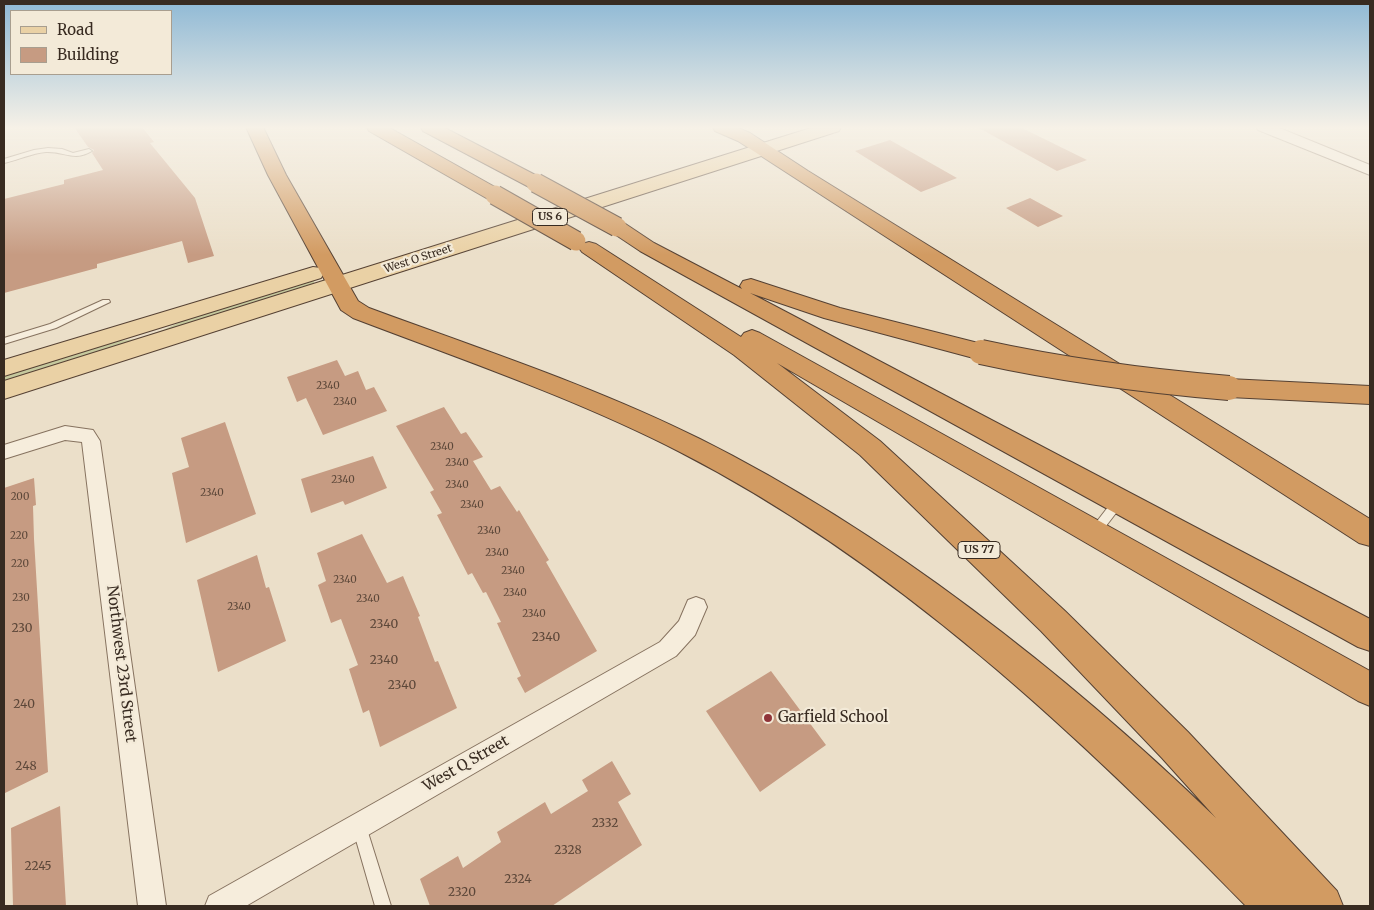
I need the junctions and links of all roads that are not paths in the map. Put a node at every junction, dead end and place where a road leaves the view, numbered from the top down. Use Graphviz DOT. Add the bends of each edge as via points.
graph roads {
  1 [pos="274,169"];
  2 [pos="449,169"];
  3 [pos="510,169"];
  4 [pos="670,169"];
  5 [pos="670,169"];
  6 [pos="793,169"];
  7 [pos="618,227"];
  8 [pos="583,245"];
  9 [pos="342,268"];
  10 [pos="106,302"];
  11 [pos="4,340"];
  12 [pos="4,368"];
  13 [pos="4,390"];
  14 [pos="1370,395"];
  15 [pos="4,452"];
  16 [pos="1119,501"];
  17 [pos="1095,532"];
  18 [pos="1370,534"];
  19 [pos="696,607"];
  20 [pos="1370,636"];
  21 [pos="1370,689"];
  22 [pos="359,826"];
  23 [pos="152,906"];
  24 [pos="220,906"];
  25 [pos="383,906"];
  26 [pos="1275,906"];
  27 [pos="1322,906"];
  1 -- 9 [label="highway"];
  2 -- 8 [label="highway, US 77, bridge"];
  3 -- 7 [label="highway, bridge"];
  4 -- 9 [label="main road, West O Street / US 6"];
  5 -- 9 [label="main road, West O Street / US 6"];
  6 -- 18 [label="highway"];
  7 -- 14 [label="highway, bridge" via="720,274 785,299 982,352 1148,381"];
  7 -- 16 [label="highway" via="648,247"];
  8 -- 17 [label="highway"];
  8 -- 27 [label="highway, US 77" via="743,349 870,448 1053,621 1175,745"];
  9 -- 12 [label="main road, West O Street / US 6"];
  9 -- 13 [label="main road, West O Street / US 6"];
  9 -- 26 [label="highway" via="349,305 361,313 593,402 665,434 732,468 803,510 886,565 1064,705 1163,795"];
  10 -- 11 [label="lane" via="53,326"];
  15 -- 23 [label="street, Northwest 23rd Street" via="50,436 76,433 90,437"];
  16 -- 17 [label="lane"];
  16 -- 20 [label="highway"];
  17 -- 21 [label="highway"];
  19 -- 22 [label="street, West Q Street" via="687,628 668,649"];
  22 -- 24 [label="street, West Q Street"];
  22 -- 25 [label="lane"];
}
